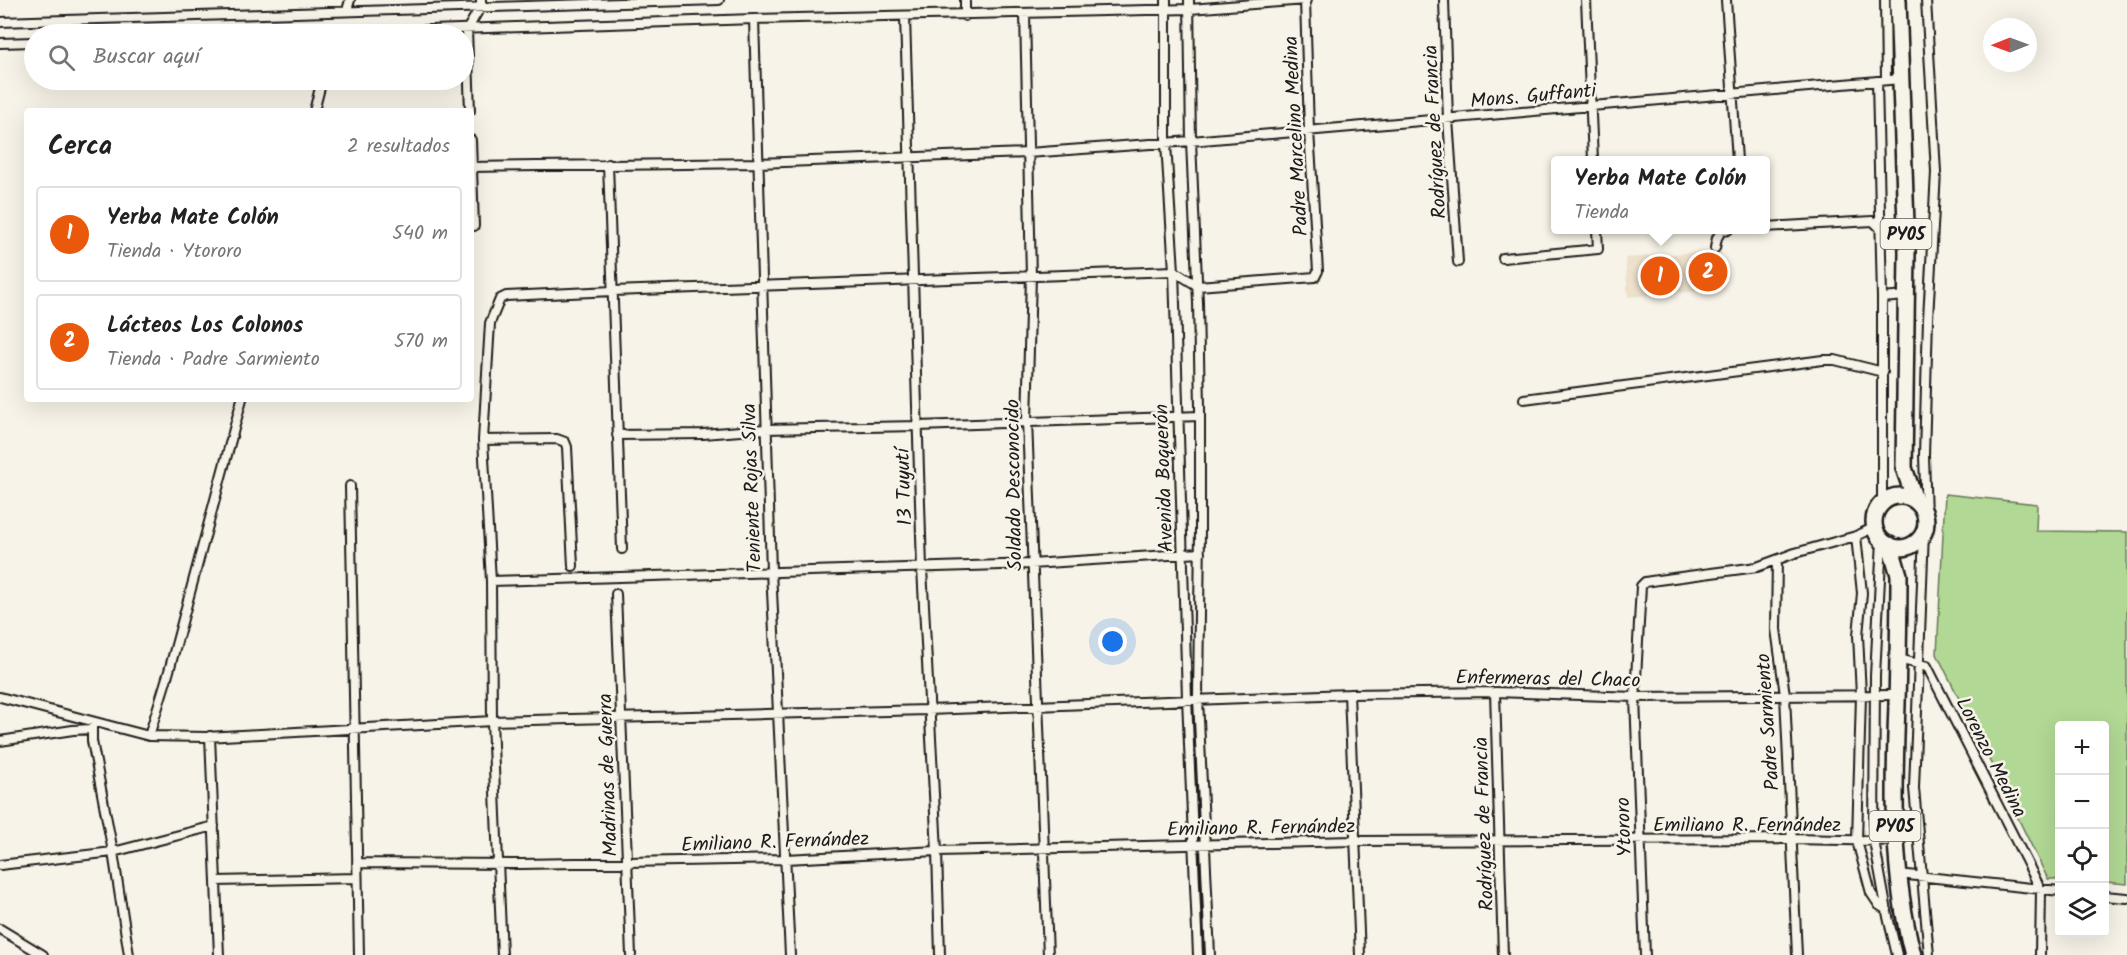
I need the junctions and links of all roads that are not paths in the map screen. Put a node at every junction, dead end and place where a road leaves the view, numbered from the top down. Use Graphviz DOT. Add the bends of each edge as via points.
graph roads {
  1 [pos="719,0"];
  2 [pos="965,0"];
  3 [pos="1166,0"];
  4 [pos="1190,0"];
  5 [pos="1305,0"];
  6 [pos="1444,0"];
  7 [pos="1586,0"];
  8 [pos="1726,0"];
  9 [pos="1885,0"];
  10 [pos="1899,0"];
  11 [pos="1926,0"];
  12 [pos="568,2"];
  13 [pos="481,3"];
  14 [pos="1190,9"];
  15 [pos="1167,10"];
  16 [pos="1025,14"];
  17 [pos="965,16"];
  18 [pos="905,17"];
  19 [pos="754,19"];
  20 [pos="0,22"];
  21 [pos="470,24"];
  22 [pos="474,30"];
  23 [pos="24,42"];
  24 [pos="0,43"];
  25 [pos="1902,79"];
  26 [pos="1886,80"];
  27 [pos="1877,81"];
  28 [pos="319,90"];
  29 [pos="469,90"];
  30 [pos="1733,94"];
  31 [pos="1589,106"];
  32 [pos="315,108"];
  33 [pos="470,108"];
  34 [pos="1448,119"];
  35 [pos="1309,131"];
  36 [pos="1191,141"];
  37 [pos="1166,143"];
  38 [pos="1028,153"];
  39 [pos="909,156"];
  40 [pos="1593,156"];
  41 [pos="1737,156"];
  42 [pos="758,163"];
  43 [pos="608,165"];
  44 [pos="474,167"];
  45 [pos="1770,227"];
  46 [pos="1879,227"];
  47 [pos="1597,234"];
  48 [pos="1719,234"];
  49 [pos="1715,249"];
  50 [pos="1503,258"];
  51 [pos="1458,262"];
  52 [pos="1174,271"];
  53 [pos="1031,276"];
  54 [pos="912,281"];
  55 [pos="762,286"];
  56 [pos="1198,286"];
  57 [pos="613,291"];
  58 [pos="1906,296"];
  59 [pos="1882,298"];
  60 [pos="1883,372"];
  61 [pos="1524,399"];
  62 [pos="241,402"];
  63 [pos="1178,416"];
  64 [pos="1200,416"];
  65 [pos="1027,421"];
  66 [pos="918,426"];
  67 [pos="765,429"];
  68 [pos="617,435"];
  69 [pos="483,440"];
  70 [pos="1904,468"];
  71 [pos="350,486"];
  72 [pos="1915,500"];
  73 [pos="1884,501"];
  74 [pos="1923,530"];
  75 [pos="1856,536"];
  76 [pos="1882,538"];
  77 [pos="622,549"];
  78 [pos="1200,553"];
  79 [pos="1182,555"];
  80 [pos="1777,560"];
  81 [pos="1031,564"];
  82 [pos="573,566"];
  83 [pos="922,568"];
  84 [pos="771,571"];
  85 [pos="1899,575"];
  86 [pos="491,581"];
  87 [pos="616,594"];
  88 [pos="1898,659"];
  89 [pos="1919,664"];
  90 [pos="1496,692"];
  91 [pos="1349,694"];
  92 [pos="1785,695"];
  93 [pos="1861,695"];
  94 [pos="1875,695"];
  95 [pos="1897,695"];
  96 [pos="0,697"];
  97 [pos="1635,697"];
  98 [pos="1187,698"];
  99 [pos="1197,698"];
  100 [pos="1038,705"];
  101 [pos="928,710"];
  102 [pos="778,713"];
  103 [pos="622,718"];
  104 [pos="492,721"];
  105 [pos="91,726"];
  106 [pos="354,728"];
  107 [pos="149,736"];
  108 [pos="210,736"];
  109 [pos="0,741"];
  110 [pos="214,826"];
  111 [pos="1791,839"];
  112 [pos="1499,840"];
  113 [pos="1640,840"];
  114 [pos="1857,840"];
  115 [pos="1354,841"];
  116 [pos="1874,841"];
  117 [pos="1895,841"];
  118 [pos="1205,844"];
  119 [pos="1193,845"];
  120 [pos="1044,848"];
  121 [pos="937,851"];
  122 [pos="113,852"];
  123 [pos="786,860"];
  124 [pos="627,861"];
  125 [pos="357,863"];
  126 [pos="499,864"];
  127 [pos="0,865"];
  128 [pos="1898,874"];
  129 [pos="357,878"];
  130 [pos="1923,878"];
  131 [pos="216,881"];
  132 [pos="2040,890"];
  133 [pos="2055,891"];
  134 [pos="2109,896"];
  135 [pos="2127,898"];
  136 [pos="1887,910"];
  137 [pos="0,929"];
  138 [pos="43,955"];
  139 [pos="129,955"];
  140 [pos="219,955"];
  141 [pos="359,955"];
  142 [pos="502,955"];
  143 [pos="631,955"];
  144 [pos="790,955"];
  145 [pos="940,955"];
  146 [pos="1048,955"];
  147 [pos="1198,955"];
  148 [pos="1210,955"];
  149 [pos="1360,955"];
  150 [pos="1503,955"];
  151 [pos="1645,955"];
  152 [pos="1797,955"];
  153 [pos="1897,955"];
  154 [pos="1913,955"];
  155 [pos="1929,955"];
  156 [pos="2040,955"];
  1 -- 12 [label="street"];
  2 -- 17 [label="street"];
  3 -- 15 [label="street, Avenida Boquerón"];
  4 -- 14 [label="street, Avenida Boquerón"];
  5 -- 14 [label="street"];
  5 -- 35 [label="street, Padre Marcelino Medina"];
  6 -- 34 [label="street, Rodríguez de Francia"];
  7 -- 31 [label="street"];
  8 -- 30 [label="street"];
  9 -- 26 [label="street"];
  10 -- 25 [label="highway, PY05"];
  11 -- 74 [label="street" via="1936,172"];
  12 -- 13 [label="street"];
  13 -- 20 [label="street"];
  13 -- 21 [label="street"];
  14 -- 15 [label="street"];
  14 -- 36 [label="street, Avenida Boquerón"];
  15 -- 16 [label="street"];
  15 -- 37 [label="street, Avenida Boquerón"];
  16 -- 17 [label="street"];
  16 -- 38 [label="street, Soldado Desconocido"];
  17 -- 18 [label="street"];
  18 -- 19 [label="street"];
  18 -- 39 [label="street, 13 Tuyutí"];
  19 -- 22 [label="street"];
  19 -- 42 [label="street, Teniente Rojas Silva"];
  23 -- 24 [label="street"];
  25 -- 26 [label="street, Mons. Guffanti"];
  25 -- 58 [label="highway, PY05"];
  26 -- 27 [label="street, Mons. Guffanti"];
  27 -- 30 [label="street, Mons. Guffanti"];
  27 -- 46 [label="street"];
  28 -- 32 [label="street"];
  29 -- 33 [label="street"];
  30 -- 31 [label="street, Mons. Guffanti"];
  30 -- 41 [label="street"];
  31 -- 34 [label="street, Mons. Guffanti"];
  31 -- 40 [label="street"];
  34 -- 35 [label="street, Mons. Guffanti"];
  34 -- 51 [label="street, Rodríguez de Francia"];
  35 -- 36 [label="street, Mons. Guffanti"];
  35 -- 56 [label="street, Padre Marcelino Medina" via="1318,271 1315,277"];
  36 -- 37 [label="street, Mons. Guffanti"];
  36 -- 56 [label="street, Avenida Boquerón"];
  37 -- 38 [label="street, Mons. Guffanti"];
  37 -- 52 [label="street, Avenida Boquerón"];
  38 -- 39 [label="street, Mons. Guffanti"];
  38 -- 53 [label="street, Soldado Desconocido"];
  39 -- 42 [label="street, Mons. Guffanti"];
  39 -- 54 [label="street, 13 Tuyutí"];
  42 -- 43 [label="street, Mons. Guffanti"];
  42 -- 55 [label="street, Teniente Rojas Silva"];
  43 -- 44 [label="street, Mons. Guffanti"];
  43 -- 57 [label="street"];
  45 -- 46 [label="street" via="1873,221"];
  46 -- 59 [label="street"];
  47 -- 50 [label="street" via="1598,249"];
  48 -- 49 [label="street"];
  52 -- 53 [label="street"];
  52 -- 56 [label="street"];
  52 -- 63 [label="street, Avenida Boquerón"];
  53 -- 54 [label="street"];
  53 -- 65 [label="street, Soldado Desconocido"];
  54 -- 55 [label="street"];
  54 -- 66 [label="street, 13 Tuyutí"];
  55 -- 57 [label="street"];
  55 -- 67 [label="street, Teniente Rojas Silva"];
  56 -- 64 [label="street, Avenida Boquerón"];
  57 -- 68 [label="street"];
  57 -- 69 [label="street" via="500,299 490,323"];
  58 -- 59 [label="street"];
  58 -- 70 [label="highway, PY05"];
  59 -- 60 [label="street"];
  60 -- 61 [label="street" via="1823,360"];
  60 -- 73 [label="street"];
  62 -- 107 [label="street"];
  63 -- 64 [label="street"];
  63 -- 65 [label="street"];
  63 -- 79 [label="street, Avenida Boquerón"];
  64 -- 78 [label="street, Avenida Boquerón"];
  65 -- 66 [label="street"];
  65 -- 81 [label="street, Soldado Desconocido"];
  66 -- 67 [label="street"];
  66 -- 83 [label="street, 13 Tuyutí"];
  67 -- 68 [label="street"];
  67 -- 84 [label="street, Teniente Rojas Silva"];
  68 -- 77 [label="street"];
  69 -- 82 [label="street" via="565,442"];
  69 -- 86 [label="street"];
  70 -- 72 [label="highway, PY05"];
  70 -- 73 [label="highway, PY05"];
  71 -- 106 [label="street"];
  72 -- 73 [label="highway" via="1901,496"];
  72 -- 74 [label="highway, PY05" via="1922,508"];
  73 -- 76 [label="highway, PY05" via="1875,516"];
  74 -- 76 [label="highway" via="1905,547"];
  74 -- 85 [label="highway, PY05"];
  74 -- 89 [label="street"];
  75 -- 76 [label="street"];
  75 -- 80 [label="street"];
  75 -- 93 [label="street" via="1862,593 1858,635"];
  76 -- 85 [label="highway, PY05"];
  76 -- 94 [label="street"];
  78 -- 79 [label="street"];
  78 -- 99 [label="street, Avenida Boquerón"];
  79 -- 81 [label="street"];
  79 -- 98 [label="street, Avenida Boquerón"];
  80 -- 92 [label="street, Padre Sarmiento" via="1776,630"];
  80 -- 97 [label="street, Ytororo" via="1757,567 1658,580 1641,586"];
  81 -- 83 [label="street"];
  81 -- 100 [label="street, Soldado Desconocido"];
  83 -- 84 [label="street"];
  83 -- 101 [label="street, 13 Tuyutí"];
  84 -- 86 [label="street"];
  84 -- 102 [label="street, Teniente Rojas Silva"];
  85 -- 88 [label="highway, PY05"];
  86 -- 104 [label="street"];
  87 -- 103 [label="street, Madrinas de Guerra"];
  88 -- 89 [label="street"];
  88 -- 95 [label="highway, PY05"];
  89 -- 130 [label="street" via="1914,788"];
  89 -- 132 [label="street, Lorenzo Medina" via="1927,666"];
  90 -- 91 [label="street, Enfermeras del Chaco"];
  90 -- 97 [label="street, Enfermeras del Chaco"];
  90 -- 112 [label="street, Rodríguez de Francia"];
  91 -- 99 [label="street, Enfermeras del Chaco"];
  91 -- 115 [label="street"];
  92 -- 93 [label="street, Enfermeras del Chaco"];
  92 -- 97 [label="street, Enfermeras del Chaco"];
  92 -- 111 [label="street, Padre Sarmiento"];
  93 -- 94 [label="street, Enfermeras del Chaco"];
  93 -- 114 [label="street"];
  94 -- 95 [label="street, Enfermeras del Chaco"];
  94 -- 116 [label="street"];
  95 -- 117 [label="highway, PY05"];
  96 -- 105 [label="street, Enfermeras del Chaco"];
  97 -- 113 [label="street, Ytororo"];
  98 -- 99 [label="street, Enfermeras del Chaco"];
  98 -- 100 [label="street, Enfermeras del Chaco"];
  98 -- 119 [label="street, Avenida Boquerón"];
  99 -- 118 [label="street, Avenida Boquerón"];
  100 -- 101 [label="street, Enfermeras del Chaco"];
  100 -- 120 [label="street, Soldado Desconocido"];
  101 -- 102 [label="street, Enfermeras del Chaco"];
  101 -- 121 [label="street, 13 Tuyutí"];
  102 -- 103 [label="street, Enfermeras del Chaco"];
  102 -- 123 [label="street, Teniente Rojas Silva"];
  103 -- 104 [label="street, Enfermeras del Chaco"];
  103 -- 124 [label="street, Madrinas de Guerra"];
  104 -- 106 [label="street, Enfermeras del Chaco"];
  104 -- 126 [label="street"];
  105 -- 107 [label="street, Enfermeras del Chaco"];
  105 -- 109 [label="street"];
  105 -- 122 [label="street"];
  106 -- 108 [label="street, Enfermeras del Chaco"];
  106 -- 125 [label="street"];
  107 -- 108 [label="street, Enfermeras del Chaco"];
  108 -- 110 [label="street"];
  110 -- 122 [label="street"];
  110 -- 131 [label="street"];
  111 -- 113 [label="street, Emiliano R. Fernández"];
  111 -- 114 [label="street, Emiliano R. Fernández"];
  111 -- 152 [label="street, Padre Sarmiento"];
  112 -- 113 [label="street, Emiliano R. Fernández"];
  112 -- 115 [label="street, Emiliano R. Fernández"];
  112 -- 150 [label="street, Rodríguez de Francia"];
  113 -- 151 [label="street, Ytororo"];
  114 -- 116 [label="street, Emiliano R. Fernández"];
  114 -- 136 [label="street" via="1871,893"];
  115 -- 118 [label="street, Emiliano R. Fernández"];
  115 -- 149 [label="street"];
  116 -- 117 [label="street, Emiliano R. Fernández"];
  116 -- 136 [label="street"];
  117 -- 128 [label="highway, PY05"];
  118 -- 119 [label="street, Emiliano R. Fernández"];
  118 -- 148 [label="street, Avenida Boquerón"];
  119 -- 120 [label="street, Emiliano R. Fernández"];
  119 -- 147 [label="street, Avenida Boquerón"];
  120 -- 121 [label="street, Emiliano R. Fernández"];
  120 -- 146 [label="street, Soldado Desconocido"];
  121 -- 123 [label="street, Emiliano R. Fernández"];
  121 -- 145 [label="street, 13 Tuyutí"];
  122 -- 127 [label="street"];
  122 -- 139 [label="street"];
  123 -- 124 [label="street, Emiliano R. Fernández"];
  123 -- 144 [label="street, Teniente Rojas Silva"];
  124 -- 126 [label="street, Emiliano R. Fernández"];
  124 -- 143 [label="street, Madrinas de Guerra"];
  125 -- 126 [label="street, Emiliano R. Fernández"];
  125 -- 129 [label="street"];
  126 -- 142 [label="street"];
  128 -- 130 [label="street"];
  128 -- 154 [label="highway, PY05"];
  129 -- 131 [label="street"];
  129 -- 141 [label="street"];
  130 -- 132 [label="street"];
  130 -- 155 [label="street"];
  131 -- 140 [label="street"];
  132 -- 133 [label="street"];
  132 -- 156 [label="street"];
  134 -- 135 [label="street"];
  136 -- 153 [label="street"];
  137 -- 138 [label="street"];
}
